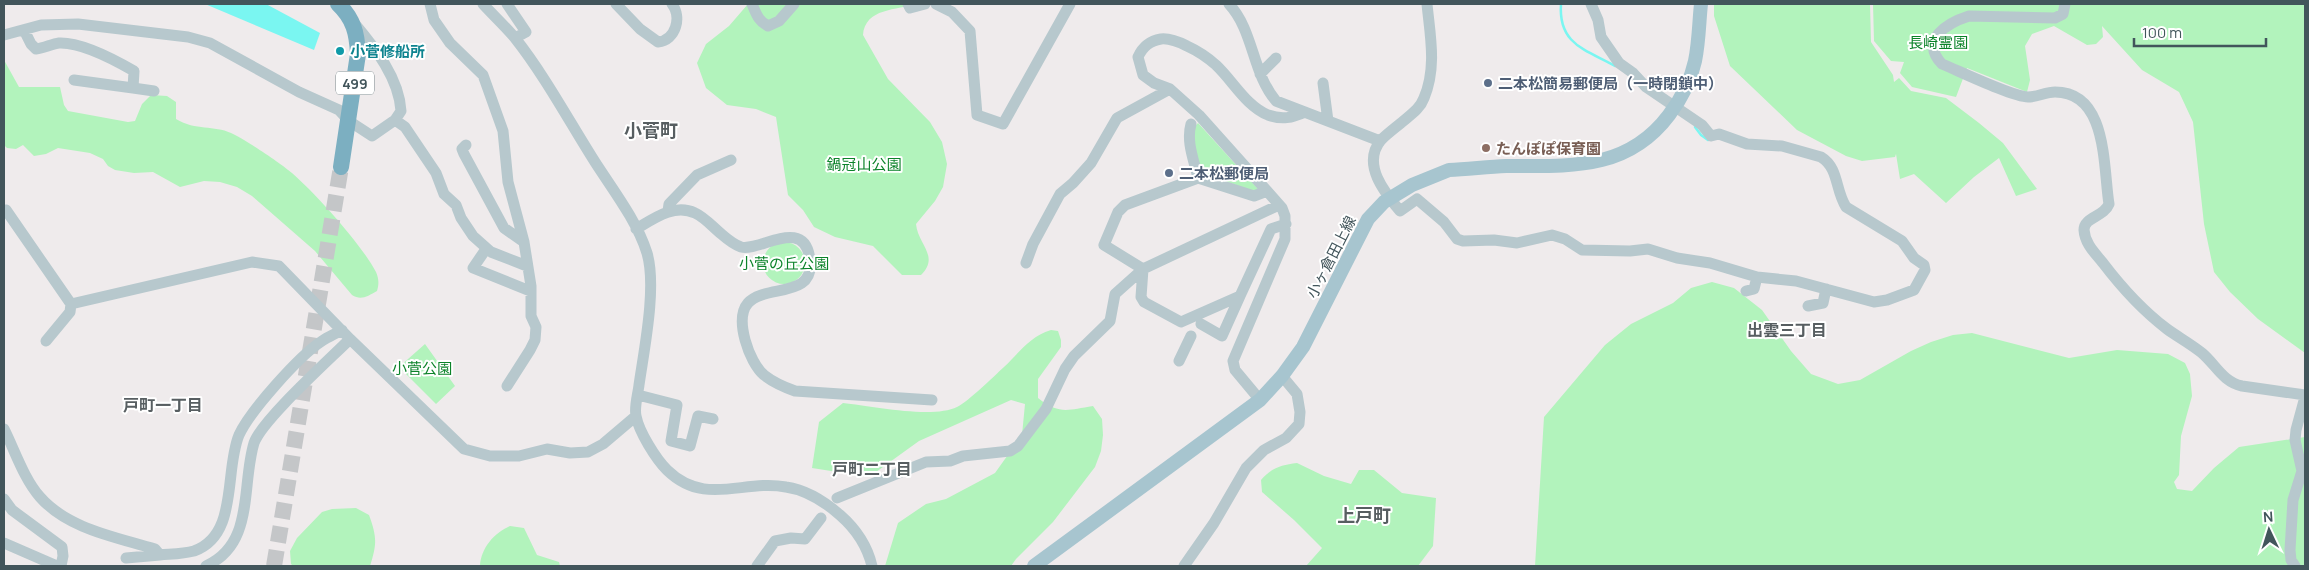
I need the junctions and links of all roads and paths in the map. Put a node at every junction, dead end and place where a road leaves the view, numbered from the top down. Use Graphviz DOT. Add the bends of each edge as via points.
graph roads {
  1 [pos="338,4"];
  2 [pos="430,4"];
  3 [pos="483,4"];
  4 [pos="507,4"];
  5 [pos="616,4"];
  6 [pos="672,4"];
  7 [pos="752,4"];
  8 [pos="794,4"];
  9 [pos="908,4"];
  10 [pos="925,4"];
  11 [pos="936,4"];
  12 [pos="1070,4"];
  13 [pos="1229,4"];
  14 [pos="1427,4"];
  15 [pos="1591,4"];
  16 [pos="1701,4"];
  17 [pos="2065,4"];
  18 [pos="352,22"];
  19 [pos="24,30"];
  20 [pos="4,35"];
  21 [pos="515,38"];
  22 [pos="1276,58"];
  23 [pos="1260,74"];
  24 [pos="74,80"];
  25 [pos="1323,83"];
  26 [pos="132,88"];
  27 [pos="1170,89"];
  28 [pos="154,91"];
  29 [pos="1305,112"];
  30 [pos="394,120"];
  31 [pos="349,121"];
  32 [pos="1328,121"];
  33 [pos="1191,124"];
  34 [pos="1380,141"];
  35 [pos="466,145"];
  36 [pos="731,160"];
  37 [pos="341,167"];
  38 [pos="1198,178"];
  39 [pos="1268,191"];
  40 [pos="1389,198"];
  41 [pos="1279,205"];
  42 [pos="6,210"];
  43 [pos="668,211"];
  44 [pos="1286,224"];
  45 [pos="636,229"];
  46 [pos="524,242"];
  47 [pos="486,249"];
  48 [pos="1026,262"];
  49 [pos="527,266"];
  50 [pos="1143,269"];
  51 [pos="1758,277"];
  52 [pos="1826,290"];
  53 [pos="530,291"];
  54 [pos="1746,291"];
  55 [pos="1240,296"];
  56 [pos="71,304"];
  57 [pos="1808,306"];
  58 [pos="1200,324"];
  59 [pos="346,334"];
  60 [pos="1191,336"];
  61 [pos="46,341"];
  62 [pos="1180,361"];
  63 [pos="1282,376"];
  64 [pos="507,386"];
  65 [pos="638,395"];
  66 [pos="2305,396"];
  67 [pos="932,400"];
  68 [pos="1260,400"];
  69 [pos="636,416"];
  70 [pos="713,419"];
  71 [pos="4,429"];
  72 [pos="837,498"];
  73 [pos="4,499"];
  74 [pos="821,518"];
  75 [pos="4,543"];
  76 [pos="160,555"];
  77 [pos="126,558"];
  78 [pos="59,566"];
  79 [pos="206,566"];
  80 [pos="757,566"];
  81 [pos="872,566"];
  82 [pos="1034,566"];
  83 [pos="1184,566"];
  84 [pos="2295,566"];
  1 -- 18 [label="highway, 499"];
  2 -- 46 [label="street" via="434,20 450,43 485,79 502,131 508,182"];
  3 -- 21 [label="street"];
  4 -- 21 [label="street" via="526,32"];
  5 -- 6 [label="street" via="658,42 668,39 674,30 677,19"];
  7 -- 8 [label="street" via="762,23 768,26 779,21"];
  9 -- 10 [label="street" via="910,8"];
  11 -- 12 [label="street" via="952,12 970,31 977,116 1003,124"];
  13 -- 23 [label="street" via="1242,22"];
  14 -- 34 [label="street" via="1432,63 1430,82 1418,109"];
  15 -- 52 [label="street" via="1601,37 1609,50 1646,87 1702,125 1711,136 1719,134 1755,146 1782,146 1822,157 1833,167 1840,199 1846,207 1902,241 1914,258 1924,265 1925,270 1914,290 1887,300 1874,302"];
  16 -- 40 [label="main road, 小ヶ倉田上線" via="1696,60 1688,84 1675,108 1643,142 1607,160 1559,166 1449,170 1428,177"];
  17 -- 66 [label="street" via="2063,14 2055,18 1969,16 1958,20 1939,33 1933,42 1934,53 1942,64 2028,97 2054,91 2068,93 2081,100 2090,109 2102,144 2109,204 2106,211 2086,223 2084,229 2088,244 2128,295 2166,328 2201,352 2225,378 2242,386"];
  18 -- 30 [label="street" via="396,85 401,111"];
  18 -- 31 [label="highway, 499" via="358,54"];
  19 -- 20 [label="street"];
  19 -- 26 [label="street" via="36,49 60,43 114,60 134,71"];
  19 -- 31 [label="street" via="42,25 78,24 188,37 210,43 339,110"];
  21 -- 45 [label="street"];
  22 -- 23 [label="street"];
  23 -- 29 [label="street" via="1276,101"];
  24 -- 26 [label="street"];
  25 -- 32 [label="street"];
  26 -- 28 [label="street"];
  27 -- 29 [label="street" via="1148,79 1140,69 1140,51 1155,40 1179,42 1205,56 1252,105 1267,114 1281,119 1294,118"];
  27 -- 39 [label="street" via="1199,115"];
  27 -- 48 [label="street" via="1117,118 1091,163 1060,194"];
  29 -- 32 [label="street"];
  30 -- 31 [label="street" via="372,136"];
  30 -- 47 [label="street" via="405,127 436,173 444,194 456,205 467,229"];
  31 -- 37 [label="highway, 499"];
  32 -- 34 [label="street"];
  33 -- 38 [label="street" via="1189,143"];
  34 -- 40 [label="street" via="1374,156 1374,168"];
  35 -- 46 [label="street" via="462,148 464,154 504,228"];
  36 -- 43 [label="street" via="697,175 669,204"];
  38 -- 39 [label="street" via="1254,196"];
  38 -- 50 [label="street" via="1125,205 1118,212 1104,245"];
  39 -- 41 [label="street"];
  40 -- 51 [label="street" via="1400,211 1418,199 1444,222 1457,239 1463,241 1517,243 1552,235 1582,250 1630,252 1648,249"];
  40 -- 63 [label="main road, 小ヶ倉田上線" via="1362,227 1303,347"];
  41 -- 44 [label="street"];
  41 -- 50 [label="street"];
  42 -- 56 [label="street"];
  43 -- 45 [label="street"];
  43 -- 67 [label="street" via="696,213 739,246 754,246 784,237 794,238 808,249 810,270 801,283 752,299 742,316 745,341 753,361 775,384 795,390"];
  44 -- 55 [label="street" via="1271,230"];
  44 -- 68 [label="street" via="1285,239 1233,361 1235,370"];
  45 -- 65 [label="street" via="650,270 649,308"];
  46 -- 49 [label="street"];
  47 -- 49 [label="street"];
  47 -- 53 [label="street" via="473,268"];
  49 -- 53 [label="street"];
  50 -- 55 [label="street" via="1141,297 1144,302 1181,322"];
  50 -- 72 [label="street" via="1115,294 1110,321 1074,356 1046,409 1018,446 1010,451 926,462"];
  51 -- 52 [label="street" via="1796,280"];
  51 -- 54 [label="street" via="1754,289"];
  52 -- 57 [label="street" via="1823,303"];
  53 -- 64 [label="street" via="535,340"];
  55 -- 58 [label="street" via="1222,336"];
  56 -- 59 [label="street" via="252,262 279,266"];
  56 -- 61 [label="street" via="70,312"];
  59 -- 69 [label="street" via="459,446 471,452 519,456 547,449 588,452 603,444"];
  59 -- 76 [label="street" via="321,342 252,413 239,436 225,511 214,537 194,551"];
  59 -- 79 [label="street" via="267,423 255,442 237,536 229,550"];
  60 -- 62 [label="street"];
  63 -- 68 [label="main road, 小ヶ倉田上線"];
  63 -- 83 [label="street" via="1297,394 1298,424 1286,438 1264,450 1246,468 1214,524"];
  65 -- 69 [label="street"];
  65 -- 70 [label="street" via="677,405 672,441 690,446 698,416"];
  66 -- 84 [label="street" via="2295,440 2302,471 2293,500 2290,550"];
  68 -- 82 [label="main road, 小ヶ倉田上線"];
  69 -- 81 [label="street" via="651,449 667,470 681,481 715,491 770,486 808,493 825,501 852,524 870,555"];
  71 -- 76 [label="street" via="30,482 58,514 155,550"];
  73 -- 78 [label="street" via="12,510 62,547"];
  74 -- 80 [label="street" via="805,539 775,541"];
  75 -- 78 [label="street"];
  76 -- 77 [label="street"];
}
